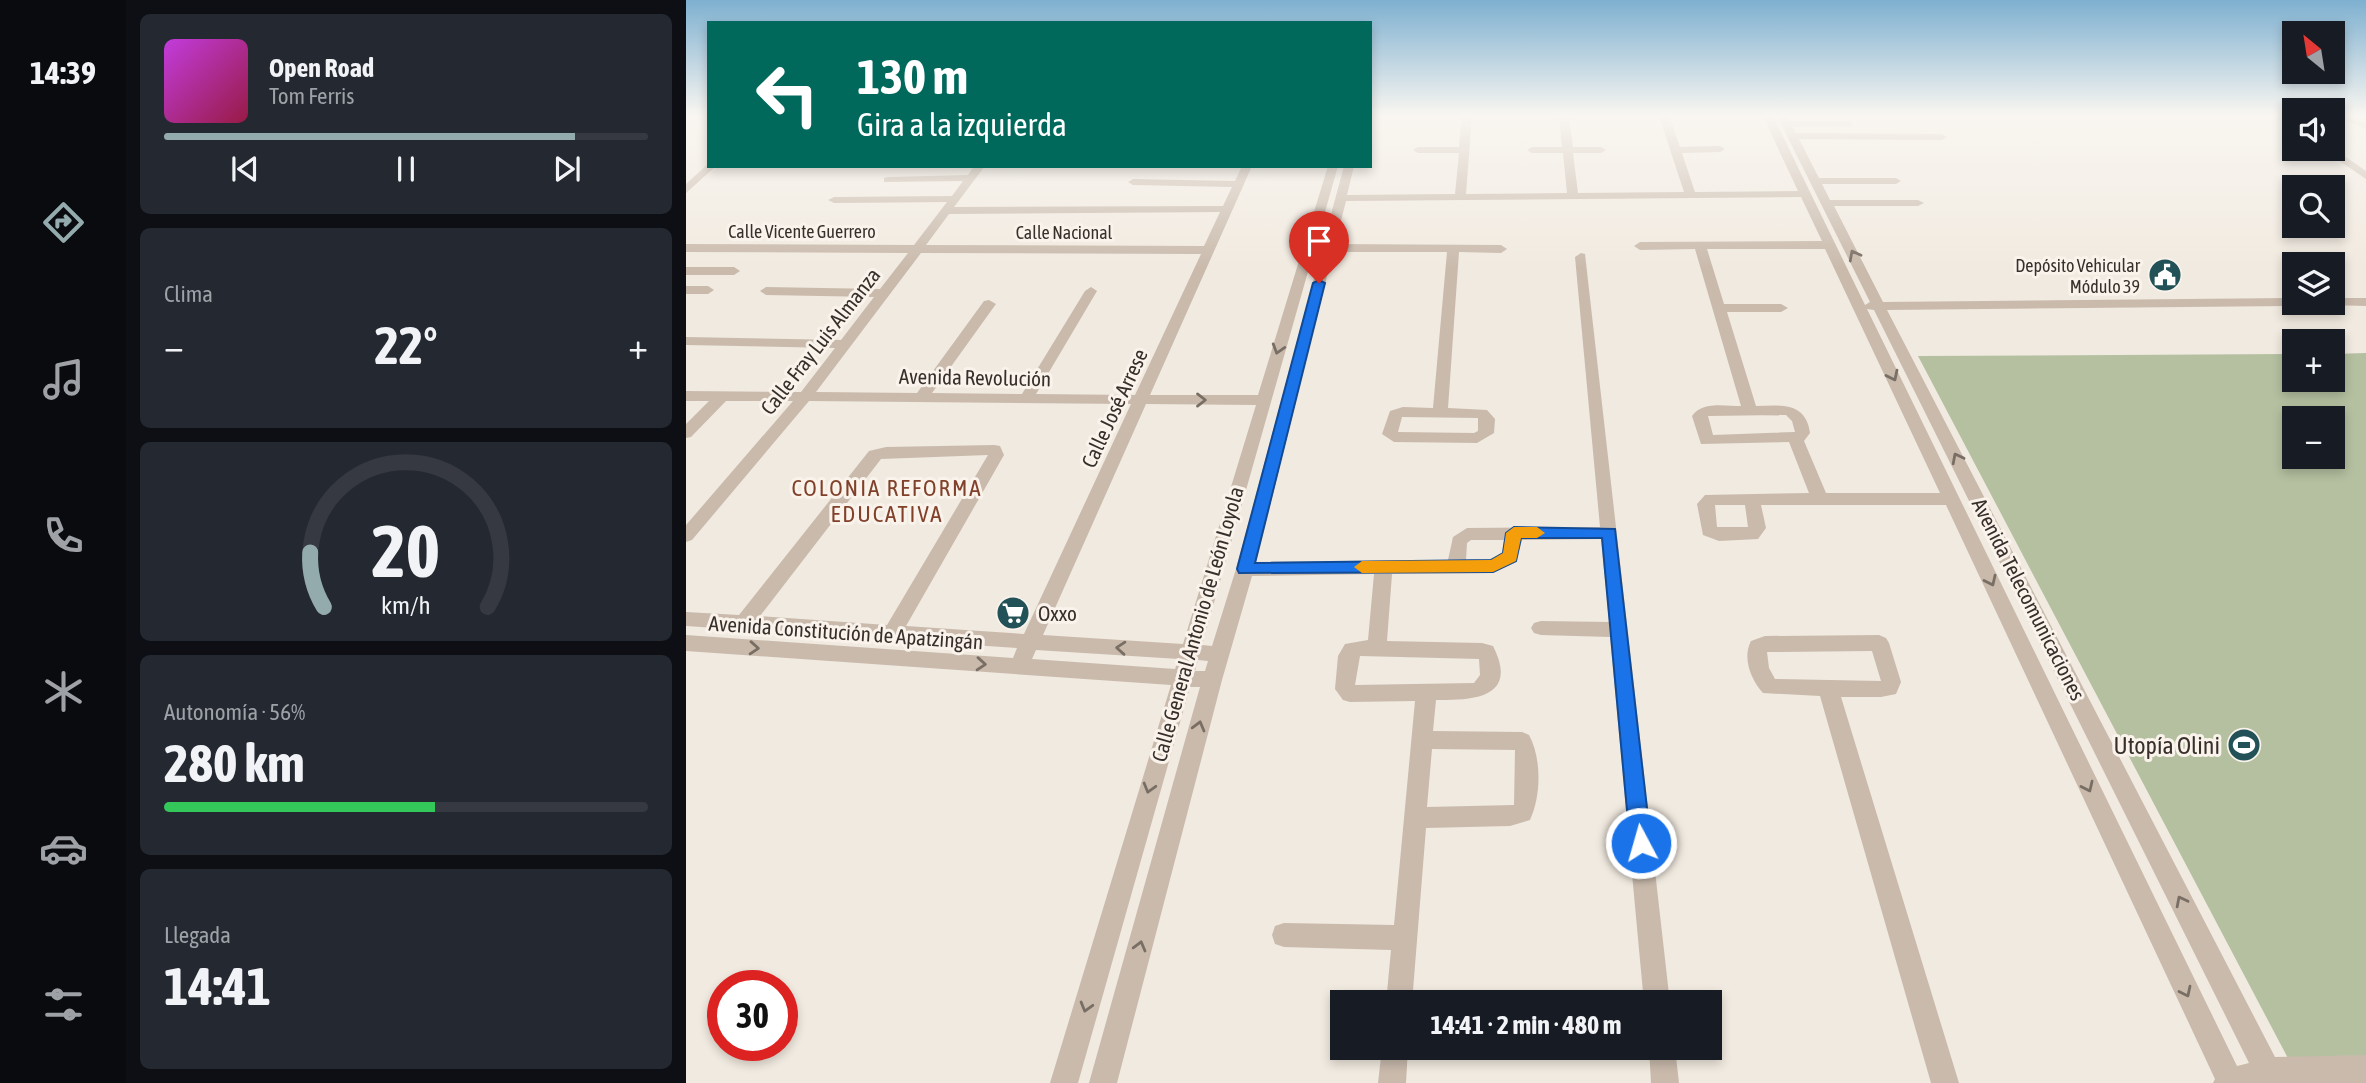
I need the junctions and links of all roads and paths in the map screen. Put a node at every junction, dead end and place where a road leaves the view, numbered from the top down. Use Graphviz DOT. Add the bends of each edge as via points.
graph roads {
  1 [pos="1463,167"];
  2 [pos="1569,167"];
  3 [pos="1682,167"];
  4 [pos="1798,167"];
  5 [pos="1802,167"];
  6 [pos="709,168"];
  7 [pos="978,168"];
  8 [pos="1246,168"];
  9 [pos="1332,168"];
  10 [pos="1349,168"];
  11 [pos="971,178"];
  12 [pos="888,180"];
  13 [pos="1896,181"];
  14 [pos="1133,182"];
  15 [pos="1239,184"];
  16 [pos="1810,187"];
  17 [pos="686,190"];
  18 [pos="1691,195"];
  19 [pos="1573,197"];
  20 [pos="1342,198"];
  21 [pos="1460,198"];
  22 [pos="834,200"];
  23 [pos="955,200"];
  24 [pos="1826,203"];
  25 [pos="1918,203"];
  26 [pos="1229,209"];
  27 [pos="946,211"];
  28 [pos="1700,245"];
  29 [pos="1829,245"];
  30 [pos="1640,246"];
  31 [pos="686,248"];
  32 [pos="1328,248"];
  33 [pos="918,249"];
  34 [pos="1501,249"];
  35 [pos="1210,250"];
  36 [pos="1453,250"];
  37 [pos="1581,257"];
  38 [pos="686,271"];
  39 [pos="734,271"];
  40 [pos="686,290"];
  41 [pos="708,290"];
  42 [pos="766,291"];
  43 [pos="1091,291"];
  44 [pos="884,293"];
  45 [pos="2282,302"];
  46 [pos="2345,302"];
  47 [pos="2366,302"];
  48 [pos="989,304"];
  49 [pos="1859,306"];
  50 [pos="1881,306"];
  51 [pos="1719,308"];
  52 [pos="1781,308"];
  53 [pos="1892,329"];
  54 [pos="1872,331"];
  55 [pos="686,341"];
  56 [pos="846,344"];
  57 [pos="686,396"];
  58 [pos="722,396"];
  59 [pos="806,396"];
  60 [pos="921,398"];
  61 [pos="1026,399"];
  62 [pos="1140,400"];
  63 [pos="1263,400"];
  64 [pos="1750,411"];
  65 [pos="1440,412"];
  66 [pos="686,433"];
  67 [pos="1795,438"];
  68 [pos="1752,499"];
  69 [pos="1951,499"];
  70 [pos="1820,500"];
  71 [pos="1514,533"];
  72 [pos="1609,533"];
  73 [pos="686,536"];
  74 [pos="1384,566"];
  75 [pos="1456,566"];
  76 [pos="1245,569"];
  77 [pos="686,619"];
  78 [pos="744,623"];
  79 [pos="1541,628"];
  80 [pos="1619,629"];
  81 [pos="891,634"];
  82 [pos="1031,642"];
  83 [pos="686,643"];
  84 [pos="1377,648"];
  85 [pos="1189,652"];
  86 [pos="1219,654"];
  87 [pos="1019,666"];
  88 [pos="1181,678"];
  89 [pos="1212,680"];
  90 [pos="1828,688"];
  91 [pos="1426,694"];
  92 [pos="1422,740"];
  93 [pos="1415,818"];
  94 [pos="1284,936"];
  95 [pos="1405,938"];
  96 [pos="1400,990"];
  97 [pos="1656,990"];
  98 [pos="1394,1060"];
  99 [pos="1663,1060"];
  100 [pos="2366,1069"];
  101 [pos="2271,1077"];
  102 [pos="1064,1083"];
  103 [pos="1103,1083"];
  104 [pos="1392,1083"];
  105 [pos="1665,1083"];
  106 [pos="1945,1083"];
  107 [pos="2229,1083"];
  1 -- 21 [label="street"];
  2 -- 19 [label="street"];
  3 -- 18 [label="street"];
  4 -- 16 [label="street, Avenida Telecomunicaciones"];
  5 -- 16 [label="street, Avenida Telecomunicaciones"];
  6 -- 17 [label="street"];
  7 -- 11 [label="street, Calle Fray Luis Almanza"];
  8 -- 15 [label="street, Calle José Arrese"];
  9 -- 63 [label="street, Calle General Antonio de León Loyola, one-way"];
  10 -- 20 [label="street, Calle General Antonio de León Loyola"];
  11 -- 12 [label="street"];
  11 -- 23 [label="street, Calle Fray Luis Almanza"];
  13 -- 16 [label="street"];
  14 -- 15 [label="street"];
  15 -- 26 [label="street, Calle José Arrese"];
  16 -- 18 [label="street"];
  16 -- 24 [label="street, Avenida Telecomunicaciones"];
  16 -- 29 [label="street, Avenida Telecomunicaciones"];
  18 -- 19 [label="street"];
  19 -- 21 [label="street"];
  20 -- 21 [label="street"];
  20 -- 32 [label="street, Calle General Antonio de León Loyola"];
  22 -- 23 [label="street"];
  23 -- 27 [label="street, Calle Fray Luis Almanza"];
  24 -- 25 [label="street"];
  50 -- 24 [label="street, Avenida Telecomunicaciones, one-way"];
  26 -- 27 [label="street"];
  26 -- 35 [label="street, Calle José Arrese"];
  27 -- 33 [label="street, Calle Fray Luis Almanza"];
  28 -- 29 [label="street"];
  28 -- 30 [label="street"];
  28 -- 51 [label="street"];
  29 -- 49 [label="street, Avenida Telecomunicaciones"];
  31 -- 33 [label="street, Calle Vicente Guerrero"];
  32 -- 36 [label="street"];
  32 -- 76 [label="street, Calle General Antonio de León Loyola"];
  33 -- 35 [label="street, Calle Nacional"];
  33 -- 44 [label="street, Calle Fray Luis Almanza"];
  34 -- 36 [label="street"];
  35 -- 62 [label="street, Calle José Arrese"];
  36 -- 65 [label="street"];
  37 -- 72 [label="street"];
  38 -- 39 [label="street"];
  40 -- 41 [label="street"];
  42 -- 44 [label="street"];
  43 -- 61 [label="street"];
  44 -- 56 [label="street, Calle Fray Luis Almanza"];
  45 -- 50 [label="street"];
  46 -- 47 [label="street"];
  48 -- 60 [label="street"];
  49 -- 50 [label="street"];
  49 -- 54 [label="street, Avenida Telecomunicaciones"];
  50 -- 53 [label="street, Avenida Telecomunicaciones"];
  51 -- 52 [label="street"];
  51 -- 64 [label="street"];
  53 -- 54 [label="street" via="1877,324"];
  101 -- 53 [label="street, Avenida Telecomunicaciones, one-way"];
  54 -- 69 [label="street, Avenida Telecomunicaciones, one-way"];
  55 -- 56 [label="street"];
  56 -- 59 [label="street, Calle Fray Luis Almanza"];
  57 -- 58 [label="street, Avenida Revolución"];
  58 -- 59 [label="street, Avenida Revolución"];
  58 -- 66 [label="street"];
  59 -- 60 [label="street, Avenida Revolución"];
  59 -- 73 [label="street, Calle Fray Luis Almanza"];
  60 -- 61 [label="street, Avenida Revolución"];
  61 -- 62 [label="street, Avenida Revolución"];
  62 -- 63 [label="street, Avenida Revolución, one-way"];
  62 -- 82 [label="street, Calle José Arrese"];
  63 -- 85 [label="street, Calle General Antonio de León Loyola"];
  64 -- 67 [label="street" via="1792,411 1804,433"];
  64 -- 67 [label="street" via="1702,413 1707,440"];
  65 -- 65 [label="street" via="1484,415 1486,434 1476,438 1397,437 1390,433 1395,414"];
  67 -- 70 [label="street"];
  68 -- 70 [label="street"];
  69 -- 70 [label="street"];
  69 -- 107 [label="street, Avenida Telecomunicaciones, one-way"];
  71 -- 72 [label="street"];
  71 -- 75 [label="street" via="1506,561 1493,566"];
  71 -- 75 [label="street" via="1463,535"];
  72 -- 80 [label="street"];
  74 -- 75 [label="street"];
  74 -- 76 [label="street"];
  74 -- 84 [label="street"];
  76 -- 86 [label="street, Calle General Antonio de León Loyola"];
  77 -- 78 [label="street, Avenida Constitución de Apatzingán"];
  78 -- 81 [label="street, Avenida Constitución de Apatzingán"];
  78 -- 81 [label="street" via="875,455 995,450"];
  79 -- 80 [label="street"];
  80 -- 97 [label="street"];
  81 -- 82 [label="street, Avenida Constitución de Apatzingán"];
  85 -- 82 [label="street, Avenida Constitución de Apatzingán, one-way"];
  82 -- 87 [label="street, Calle José Arrese"];
  83 -- 87 [label="street, Avenida Constitución de Apatzingán, one-way"];
  84 -- 91 [label="street" via="1350,652 1346,692"];
  84 -- 91 [label="street" via="1486,652 1489,682 1485,688"];
  85 -- 86 [label="street, Avenida Constitución de Apatzingán"];
  85 -- 88 [label="street, Calle General Antonio de León Loyola"];
  86 -- 89 [label="street, Calle General Antonio de León Loyola"];
  87 -- 88 [label="street, Avenida Constitución de Apatzingán"];
  88 -- 89 [label="street, Avenida Constitución de Apatzingán"];
  88 -- 102 [label="street, Calle General Antonio de León Loyola, one-way"];
  103 -- 89 [label="street, Calle General Antonio de León Loyola, one-way"];
  90 -- 90 [label="street" via="1766,685 1756,649 1765,644 1879,643 1889,688"];
  90 -- 106 [label="street"];
  91 -- 92 [label="street"];
  92 -- 93 [label="street"];
  92 -- 93 [label="street" via="1522,741 1526,803 1516,815"];
  93 -- 95 [label="street"];
  94 -- 95 [label="street"];
  95 -- 96 [label="street"];
  98 -- 104 [label="street"];
  99 -- 105 [label="street"];
  100 -- 101 [label="street"];
  101 -- 107 [label="street"];
}
